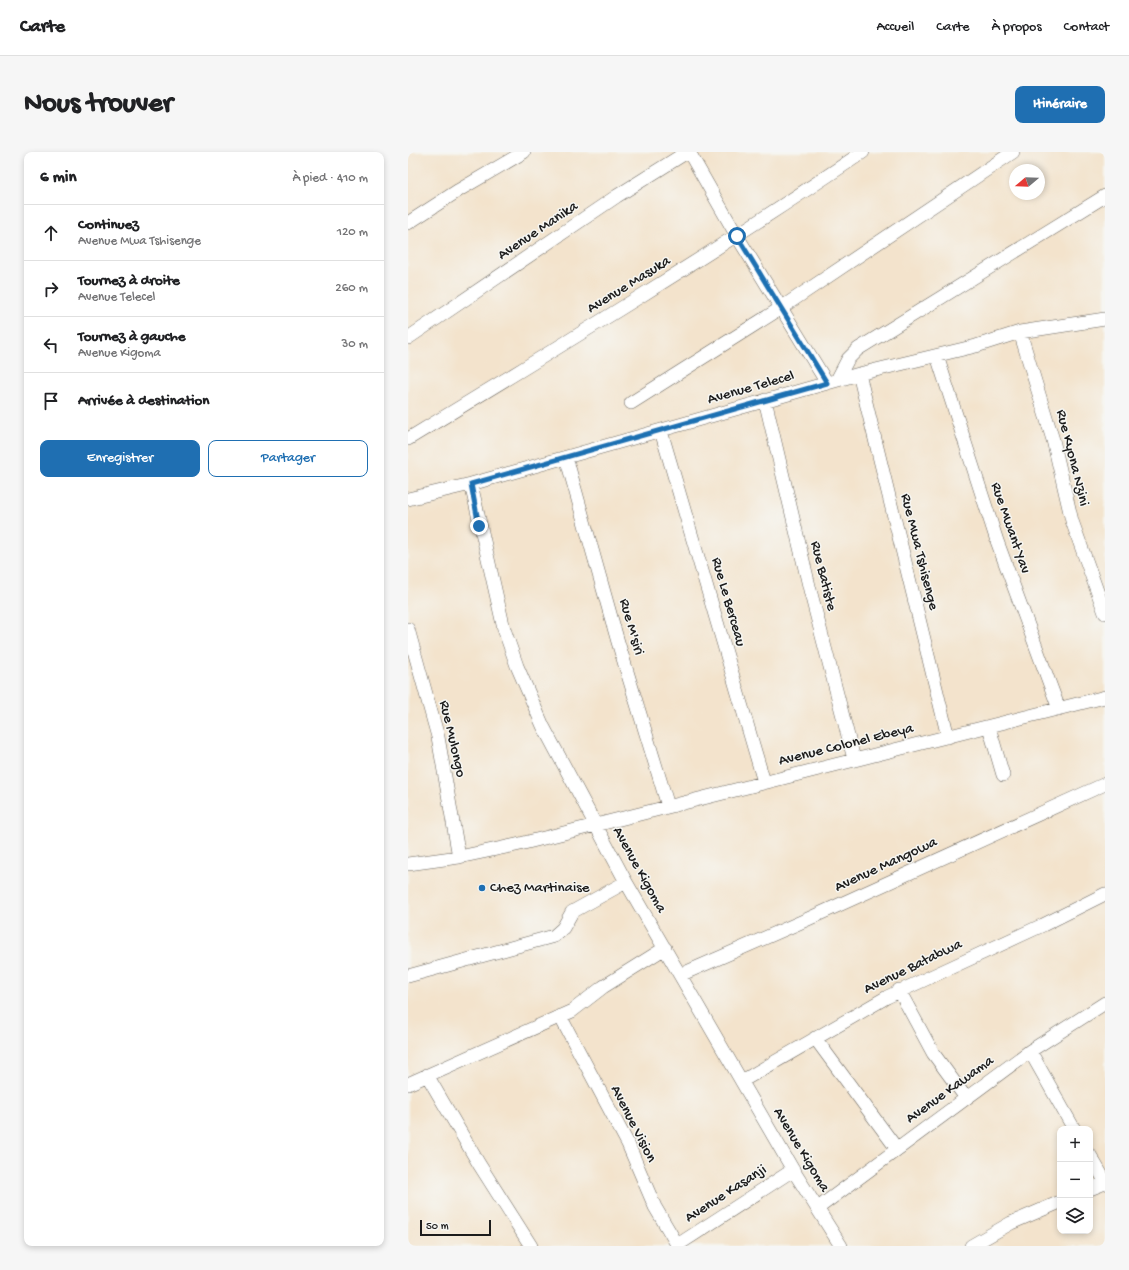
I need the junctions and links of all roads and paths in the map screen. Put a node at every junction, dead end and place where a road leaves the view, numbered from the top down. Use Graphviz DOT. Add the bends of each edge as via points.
graph roads {
  1 [pos="524,152"];
  2 [pos="688,152"];
  3 [pos="863,152"];
  4 [pos="1013,152"];
  5 [pos="1105,196"];
  6 [pos="408,223"];
  7 [pos="737,236"];
  8 [pos="781,308"];
  9 [pos="1105,319"];
  10 [pos="1020,332"];
  11 [pos="408,338"];
  12 [pos="937,356"];
  13 [pos="858,374"];
  14 [pos="832,382"];
  15 [pos="765,400"];
  16 [pos="631,403"];
  17 [pos="661,431"];
  18 [pos="408,439"];
  19 [pos="566,457"];
  20 [pos="471,484"];
  21 [pos="408,499"];
  22 [pos="1105,613"];
  23 [pos="408,629"];
  24 [pos="1105,697"];
  25 [pos="1059,709"];
  26 [pos="989,726"];
  27 [pos="948,737"];
  28 [pos="854,759"];
  29 [pos="1003,776"];
  30 [pos="764,782"];
  31 [pos="1105,784"];
  32 [pos="668,806"];
  33 [pos="595,824"];
  34 [pos="459,857"];
  35 [pos="408,864"];
  36 [pos="626,882"];
  37 [pos="1105,894"];
  38 [pos="665,948"];
  39 [pos="680,975"];
  40 [pos="408,976"];
  41 [pos="899,990"];
  42 [pos="1105,1003"];
  43 [pos="560,1016"];
  44 [pos="815,1038"];
  45 [pos="1030,1051"];
  46 [pos="427,1075"];
  47 [pos="742,1082"];
  48 [pos="408,1084"];
  49 [pos="966,1098"];
  50 [pos="1072,1126"];
  51 [pos="898,1149"];
  52 [pos="1093,1160"];
  53 [pos="793,1170"];
  54 [pos="1105,1182"];
  55 [pos="1093,1188"];
  56 [pos="1057,1203"];
  57 [pos="818,1208"];
  58 [pos="531,1246"];
  59 [pos="677,1246"];
  60 [pos="841,1246"];
  61 [pos="971,1246"];
  1 -- 6 [label="street"];
  2 -- 7 [label="street"];
  2 -- 11 [label="street, Avenue Manika" via="617,196"];
  3 -- 7 [label="street, Avenue Masuka"];
  4 -- 8 [label="street"];
  5 -- 14 [label="street" via="858,349"];
  7 -- 8 [label="street"];
  7 -- 18 [label="street, Avenue Masuka"];
  8 -- 14 [label="street"];
  8 -- 16 [label="street"];
  9 -- 10 [label="street, Avenue Telecel"];
  10 -- 12 [label="street, Avenue Telecel"];
  10 -- 22 [label="street, Rue Kyona Nzini" via="1053,440 1072,521"];
  12 -- 13 [label="street, Avenue Telecel"];
  12 -- 25 [label="street, Rue Mwant Yav" via="997,541"];
  13 -- 14 [label="street, Avenue Telecel"];
  13 -- 27 [label="street, Rue Mwa Tshisenge"];
  14 -- 15 [label="street, Avenue Telecel"];
  15 -- 17 [label="street, Avenue Telecel"];
  15 -- 28 [label="street, Rue Batiste" via="810,590"];
  17 -- 19 [label="street, Avenue Telecel"];
  17 -- 30 [label="street, Rue Le Berceau"];
  19 -- 20 [label="street, Avenue Telecel"];
  19 -- 32 [label="street, Rue M'siri"];
  20 -- 21 [label="street, Avenue Telecel"];
  20 -- 33 [label="street, Avenue Kigoma" via="504,629 517,666 554,747"];
  23 -- 34 [label="street, Rue Mulongo" via="438,737"];
  24 -- 25 [label="street, Avenue Colonel Ebeya"];
  25 -- 26 [label="street, Avenue Colonel Ebeya"];
  26 -- 27 [label="street, Avenue Colonel Ebeya"];
  26 -- 29 [label="street"];
  27 -- 28 [label="street, Avenue Colonel Ebeya"];
  28 -- 30 [label="street, Avenue Colonel Ebeya"];
  30 -- 32 [label="street, Avenue Colonel Ebeya"];
  31 -- 39 [label="street, Avenue Mangowa"];
  32 -- 33 [label="street, Avenue Colonel Ebeya"];
  33 -- 34 [label="street, Avenue Colonel Ebeya"];
  33 -- 36 [label="street, Avenue Kigoma"];
  34 -- 35 [label="street, Avenue Colonel Ebeya"];
  36 -- 38 [label="street, Avenue Kigoma"];
  36 -- 40 [label="street" via="572,912 563,928 554,936"];
  37 -- 41 [label="street, Avenue Batabwa"];
  38 -- 39 [label="street, Avenue Kigoma"];
  38 -- 43 [label="street"];
  39 -- 47 [label="street, Avenue Kigoma"];
  41 -- 44 [label="street, Avenue Batabwa"];
  41 -- 49 [label="street" via="933,1053"];
  42 -- 45 [label="street, Avenue Kawama"];
  43 -- 46 [label="street"];
  43 -- 59 [label="street, Avenue Vision" via="628,1144 655,1207"];
  44 -- 47 [label="street, Avenue Batabwa"];
  44 -- 51 [label="street"];
  45 -- 49 [label="street, Avenue Kawama"];
  45 -- 50 [label="street"];
  46 -- 48 [label="street"];
  46 -- 58 [label="street" via="475,1158"];
  47 -- 53 [label="street, Avenue Kigoma"];
  49 -- 51 [label="street, Avenue Kawama"];
  51 -- 57 [label="street, Avenue Kawama"];
  52 -- 54 [label="street"];
  53 -- 57 [label="street, Avenue Kigoma"];
  53 -- 59 [label="street, Avenue Kasanji"];
  54 -- 55 [label="street"];
  56 -- 61 [label="street" via="1011,1223"];
  57 -- 60 [label="street, Avenue Kigoma"];
}
